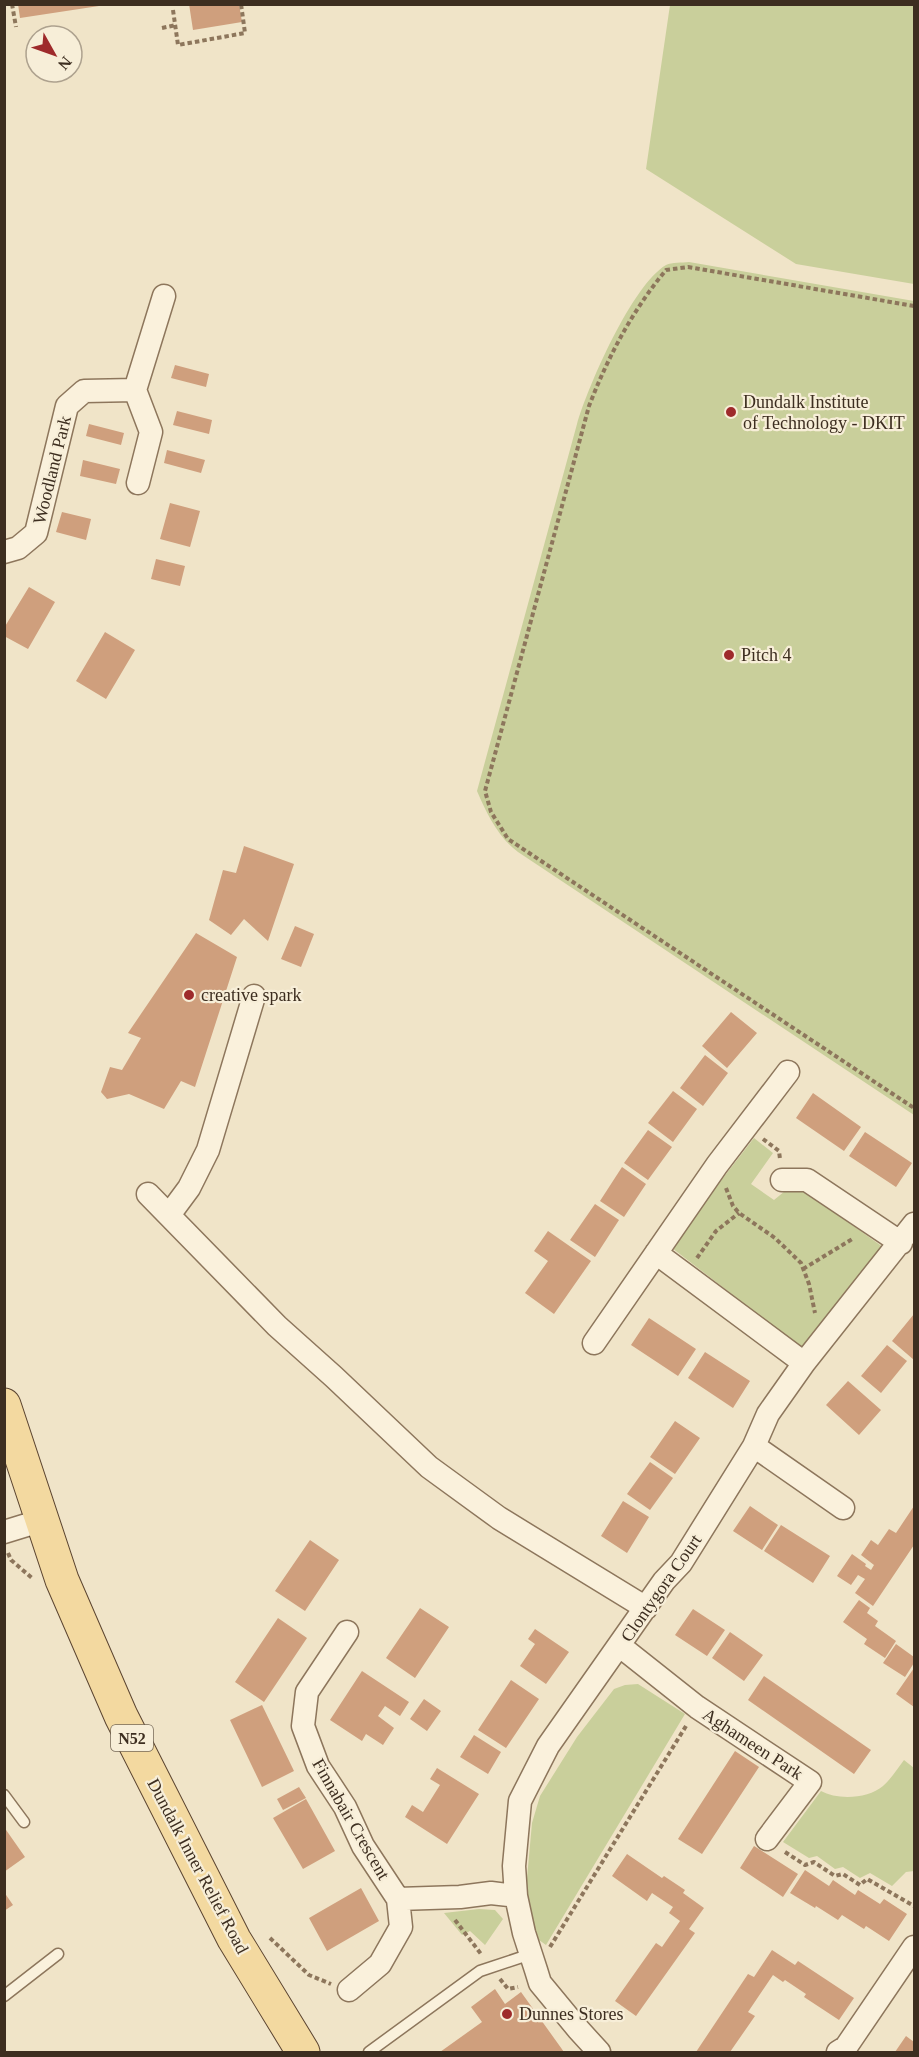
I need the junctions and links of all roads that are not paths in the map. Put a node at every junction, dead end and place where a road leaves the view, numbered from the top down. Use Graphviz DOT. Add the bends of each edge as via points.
graph roads {
  1 [pos="164,296"];
  2 [pos="135,390"];
  3 [pos="138,483"];
  4 [pos="4,552"];
  5 [pos="254,996"];
  6 [pos="788,1072"];
  7 [pos="782,1180"];
  8 [pos="148,1194"];
  9 [pos="169,1215"];
  10 [pos="915,1224"];
  11 [pos="901,1244"];
  12 [pos="656,1253"];
  13 [pos="594,1344"];
  14 [pos="804,1363"];
  15 [pos="6,1415"];
  16 [pos="754,1446"];
  17 [pos="843,1508"];
  18 [pos="43,1520"];
  19 [pos="4,1532"];
  20 [pos="646,1608"];
  21 [pos="347,1632"];
  22 [pos="620,1646"];
  23 [pos="697,1707"];
  24 [pos="4,1795"];
  25 [pos="24,1822"];
  26 [pos="767,1839"];
  27 [pos="516,1896"];
  28 [pos="398,1899"];
  29 [pos="915,1947"];
  30 [pos="58,1954"];
  31 [pos="534,1962"];
  32 [pos="349,1990"];
  33 [pos="4,1996"];
  34 [pos="303,2052"];
  35 [pos="369,2052"];
  36 [pos="599,2052"];
  37 [pos="838,2052"];
  1 -- 2 [label="street"];
  2 -- 3 [label="street" via="151,432"];
  2 -- 4 [label="street, Woodland Park" via="84,391 67,406 36,533 18,548"];
  5 -- 9 [label="street" via="208,1150 189,1188"];
  6 -- 12 [label="street"];
  7 -- 11 [label="street" via="807,1180"];
  8 -- 9 [label="street"];
  9 -- 20 [label="street" via="277,1326 429,1467 499,1518"];
  10 -- 11 [label="street, Clontygora Court"];
  11 -- 14 [label="street, Clontygora Court"];
  12 -- 13 [label="street"];
  12 -- 14 [label="street"];
  14 -- 16 [label="street, Clontygora Court" via="768,1414"];
  15 -- 18 [label="main road, Dundalk Inner Relief Road / N52"];
  16 -- 17 [label="street"];
  16 -- 20 [label="street, Clontygora Court" via="681,1563"];
  18 -- 19 [label="street"];
  18 -- 34 [label="main road, Dundalk Inner Relief Road / N52" via="62,1580 121,1716 234,1939"];
  20 -- 22 [label="street, Clontygora Court"];
  21 -- 28 [label="street, Finnabair Crescent" via="307,1692 303,1726 318,1766"];
  22 -- 23 [label="street, Clontygora Court"];
  22 -- 27 [label="street" via="548,1746 520,1801 514,1866"];
  23 -- 26 [label="street, Aghameen Park" via="810,1782"];
  24 -- 25 [label="lane"];
  27 -- 28 [label="street, Finnabair Crescent" via="491,1893"];
  27 -- 31 [label="street"];
  28 -- 32 [label="street" via="401,1927 380,1964"];
  29 -- 37 [label="street" via="846,2047"];
  30 -- 33 [label="lane"];
  31 -- 35 [label="lane" via="480,1971"];
  31 -- 36 [label="street" via="540,1983"];
}
